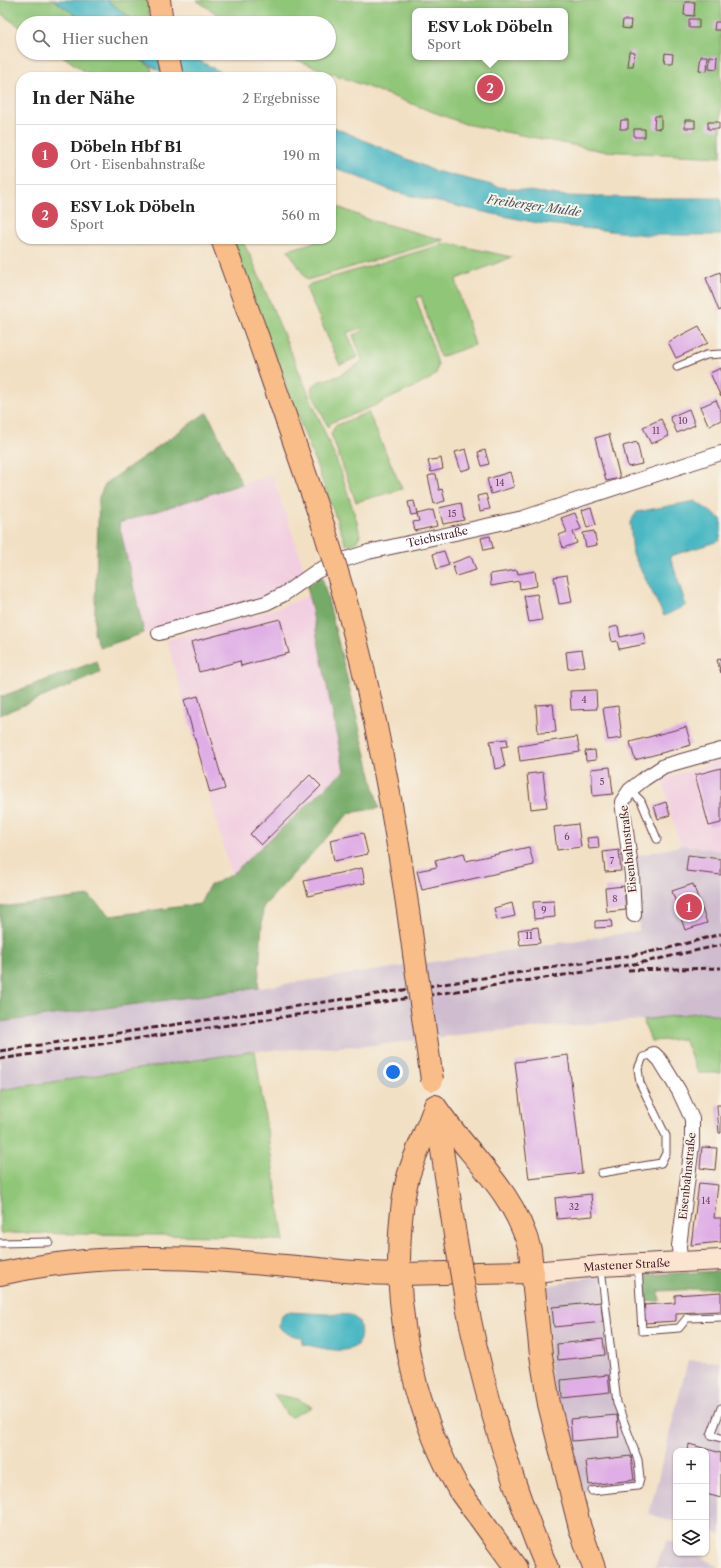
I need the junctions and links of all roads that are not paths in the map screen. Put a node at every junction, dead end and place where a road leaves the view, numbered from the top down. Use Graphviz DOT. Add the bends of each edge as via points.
graph roads {
  1 [pos="159,0"];
  2 [pos="161,16"];
  3 [pos="168,60"];
  4 [pos="171,72"];
  5 [pos="224,244"];
  6 [pos="721,354"];
  7 [pos="677,367"];
  8 [pos="721,453"];
  9 [pos="159,633"];
  10 [pos="721,750"];
  11 [pos="630,790"];
  12 [pos="657,839"];
  13 [pos="634,915"];
  14 [pos="654,1054"];
  15 [pos="435,1106"];
  16 [pos="601,1173"];
  17 [pos="49,1242"];
  18 [pos="0,1243"];
  19 [pos="721,1260"];
  20 [pos="680,1261"];
  21 [pos="638,1264"];
  22 [pos="601,1266"];
  23 [pos="533,1272"];
  24 [pos="447,1273"];
  25 [pos="476,1273"];
  26 [pos="0,1274"];
  27 [pos="400,1274"];
  28 [pos="721,1317"];
  29 [pos="721,1408"];
  30 [pos="721,1438"];
  31 [pos="592,1491"];
  32 [pos="516,1568"];
  33 [pos="547,1568"];
  34 [pos="594,1568"];
  1 -- 2 [label="main road"];
  3 -- 4 [label="main road"];
  5 -- 15 [label="main road, bridge" via="323,525 355,633 396,833"];
  6 -- 7 [label="lane" via="706,355"];
  8 -- 9 [label="street, Teichstraße" via="523,518 368,552 317,571 266,603"];
  10 -- 11 [label="street, Eisenbahnstraße" via="664,766"];
  11 -- 12 [label="lane" via="641,801"];
  11 -- 13 [label="street, Eisenbahnstraße" via="622,802 632,875"];
  14 -- 16 [label="lane" via="643,1058 638,1069 640,1083 666,1136 666,1153 661,1163"];
  14 -- 20 [label="street, Eisenbahnstraße" via="679,1091 692,1119 692,1145 679,1246"];
  15 -- 23 [label="main road" via="508,1198 526,1235"];
  15 -- 27 [label="main road" via="405,1193 399,1238"];
  15 -- 33 [label="main road, bridge" via="467,1306 486,1391 499,1439 532,1534"];
  17 -- 18 [label="lane"];
  19 -- 20 [label="main road, Mastener Straße"];
  20 -- 21 [label="main road, Mastener Straße"];
  21 -- 22 [label="main road, Mastener Straße"];
  21 -- 28 [label="lane" via="642,1331 679,1328 687,1318"];
  22 -- 23 [label="main road, Mastener Straße"];
  22 -- 31 [label="lane" via="617,1403 638,1460 640,1478 638,1486"];
  23 -- 25 [label="main road"];
  23 -- 34 [label="main road" via="541,1355 549,1404 580,1528"];
  24 -- 27 [label="main road"];
  26 -- 27 [label="main road" via="86,1260 146,1258"];
  27 -- 32 [label="main road" via="406,1347 415,1388 436,1444 460,1490"];
  29 -- 30 [label="lane" via="711,1435"];
}
